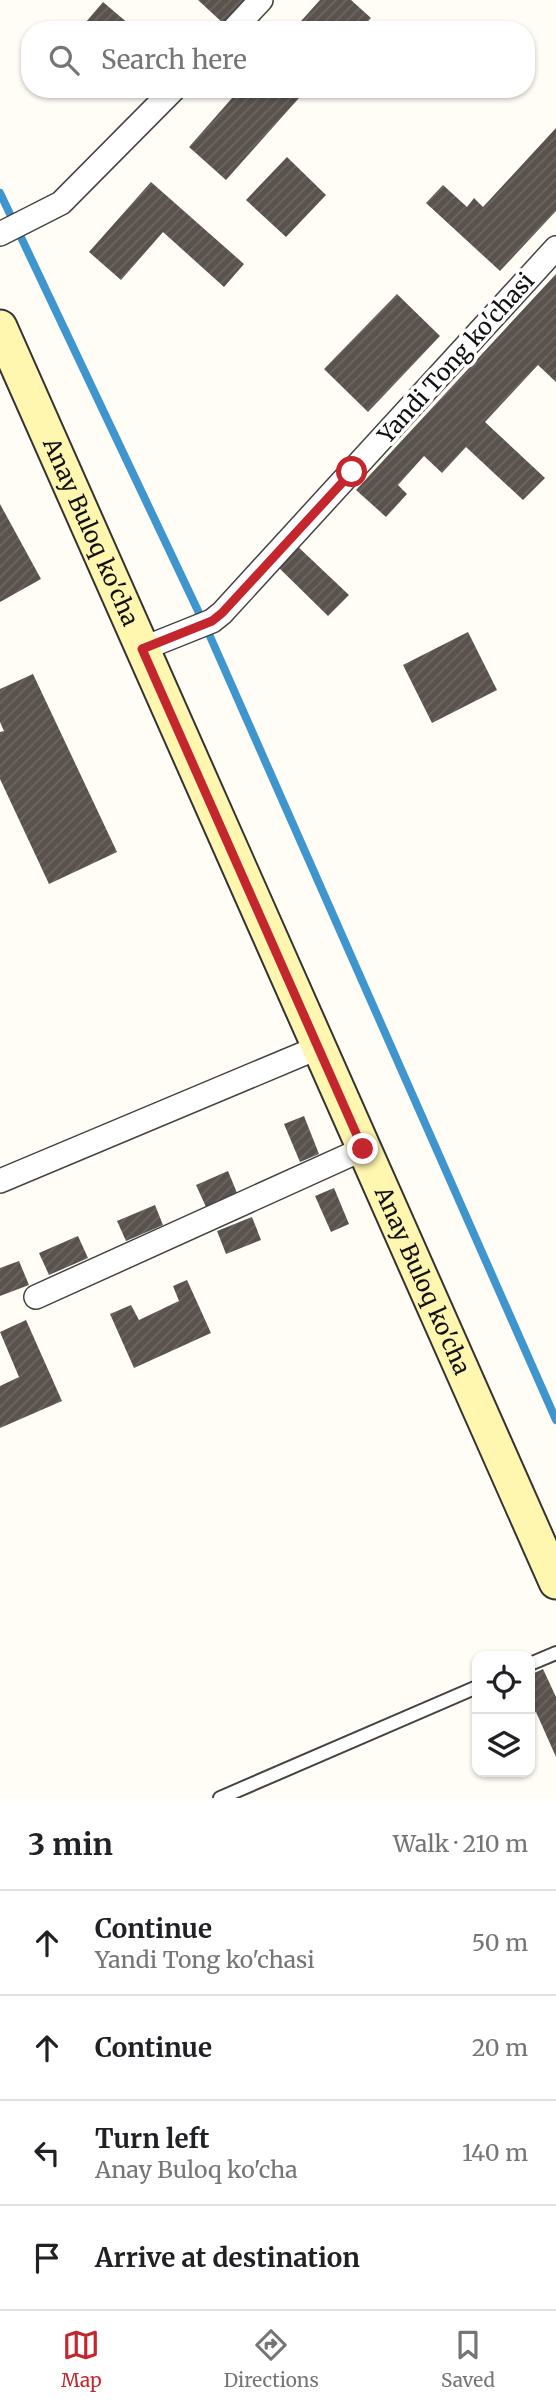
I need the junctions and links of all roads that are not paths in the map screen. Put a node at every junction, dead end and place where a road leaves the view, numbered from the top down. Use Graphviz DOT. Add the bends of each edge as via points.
graph roads {
  1 [pos="261,0"];
  2 [pos="241,21"];
  3 [pos="165,98"];
  4 [pos="0,234"];
  5 [pos="556,248"];
  6 [pos="2,338"];
  7 [pos="155,644"];
  8 [pos="317,1048"];
  9 [pos="363,1149"];
  10 [pos="0,1181"];
  11 [pos="36,1297"];
  12 [pos="556,1582"];
  13 [pos="556,1653"];
  14 [pos="535,1662"];
  15 [pos="472,1689"];
  16 [pos="220,1798"];
  1 -- 2 [label="street"];
  3 -- 4 [label="street" via="61,203"];
  5 -- 7 [label="street, Yandi Tong ko'chasi" via="222,613"];
  6 -- 7 [label="main road, Anay Buloq ko'cha"];
  7 -- 8 [label="main road, Anay Buloq ko'cha"];
  8 -- 9 [label="main road, Anay Buloq ko'cha"];
  8 -- 10 [label="street"];
  9 -- 11 [label="street"];
  9 -- 12 [label="main road, Anay Buloq ko'cha"];
  13 -- 14 [label="lane"];
  15 -- 16 [label="lane"];
}
